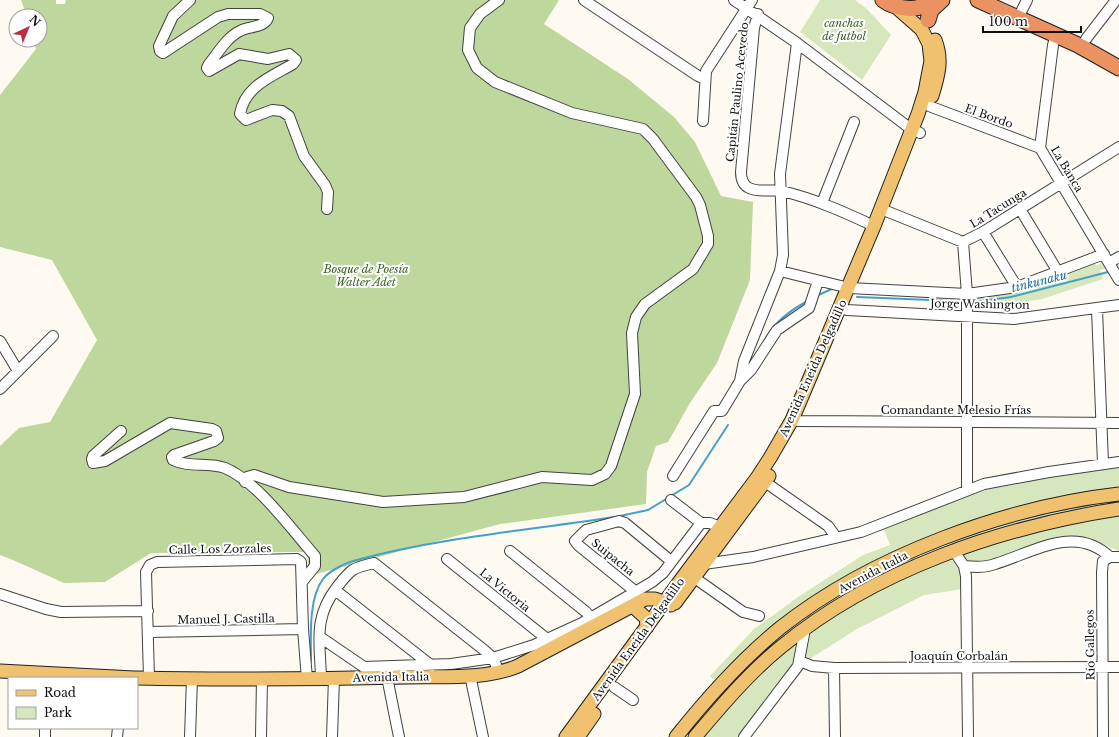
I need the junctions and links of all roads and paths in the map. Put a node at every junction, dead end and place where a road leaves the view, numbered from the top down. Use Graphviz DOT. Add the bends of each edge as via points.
graph roads {
  1 [pos="190,0"];
  2 [pos="499,0"];
  3 [pos="584,0"];
  4 [pos="734,0"];
  5 [pos="978,0"];
  6 [pos="997,0"];
  7 [pos="1116,0"];
  8 [pos="933,1"];
  9 [pos="890,3"];
  10 [pos="750,4"];
  11 [pos="1025,5"];
  12 [pos="758,14"];
  13 [pos="928,20"];
  14 [pos="1056,34"];
  15 [pos="1086,39"];
  16 [pos="797,43"];
  17 [pos="1119,57"];
  18 [pos="1119,68"];
  19 [pos="705,78"];
  20 [pos="929,106"];
  21 [pos="703,121"];
  22 [pos="854,122"];
  23 [pos="916,131"];
  24 [pos="1119,147"];
  25 [pos="1040,148"];
  26 [pos="1061,183"];
  27 [pos="780,191"];
  28 [pos="822,202"];
  29 [pos="327,209"];
  30 [pos="1020,209"];
  31 [pos="884,210"];
  32 [pos="874,226"];
  33 [pos="983,232"];
  34 [pos="963,242"];
  35 [pos="1119,257"];
  36 [pos="1107,259"];
  37 [pos="780,271"];
  38 [pos="1058,272"];
  39 [pos="1119,280"];
  40 [pos="818,281"];
  41 [pos="1017,287"];
  42 [pos="853,288"];
  43 [pos="967,294"];
  44 [pos="1119,305"];
  45 [pos="844,309"];
  46 [pos="1097,309"];
  47 [pos="967,318"];
  48 [pos="54,336"];
  49 [pos="0,341"];
  50 [pos="18,371"];
  51 [pos="740,381"];
  52 [pos="0,389"];
  53 [pos="796,420"];
  54 [pos="966,422"];
  55 [pos="1119,422"];
  56 [pos="1101,423"];
  57 [pos="121,431"];
  58 [pos="1119,462"];
  59 [pos="1103,464"];
  60 [pos="674,476"];
  61 [pos="245,482"];
  62 [pos="765,482"];
  63 [pos="967,489"];
  64 [pos="1119,494"];
  65 [pos="671,500"];
  66 [pos="1119,509"];
  67 [pos="701,523"];
  68 [pos="720,528"];
  69 [pos="836,537"];
  70 [pos="510,550"];
  71 [pos="954,551"];
  72 [pos="1115,557"];
  73 [pos="447,559"];
  74 [pos="672,562"];
  75 [pos="704,564"];
  76 [pos="964,566"];
  77 [pos="686,577"];
  78 [pos="302,582"];
  79 [pos="335,590"];
  80 [pos="636,592"];
  81 [pos="0,594"];
  82 [pos="651,598"];
  83 [pos="666,607"];
  84 [pos="633,609"];
  85 [pos="148,611"];
  86 [pos="759,616"];
  87 [pos="591,618"];
  88 [pos="647,627"];
  89 [pos="303,629"];
  90 [pos="805,629"];
  91 [pos="149,632"];
  92 [pos="320,637"];
  93 [pos="547,639"];
  94 [pos="493,658"];
  95 [pos="800,661"];
  96 [pos="432,666"];
  97 [pos="1102,667"];
  98 [pos="1119,667"];
  99 [pos="834,668"];
  100 [pos="968,668"];
  101 [pos="0,671"];
  102 [pos="499,672"];
  103 [pos="470,675"];
  104 [pos="46,676"];
  105 [pos="83,677"];
  106 [pos="387,677"];
  107 [pos="143,678"];
  108 [pos="192,678"];
  109 [pos="262,678"];
  110 [pos="328,678"];
  111 [pos="307,679"];
  112 [pos="614,687"];
  113 [pos="633,700"];
  114 [pos="190,737"];
  115 [pos="261,737"];
  116 [pos="332,737"];
  117 [pos="399,737"];
  118 [pos="483,737"];
  119 [pos="566,737"];
  120 [pos="578,737"];
  121 [pos="676,737"];
  122 [pos="695,737"];
  123 [pos="744,737"];
  124 [pos="835,737"];
  125 [pos="968,737"];
  126 [pos="1103,737"];
  1 -- 29 [label="street" via="173,16 159,46 160,51 166,52 218,17 245,13 260,14 268,18 262,24 240,30 235,34 209,64 209,71 239,54 268,59 289,54 296,60 253,88 247,94 240,114 246,120 272,110 282,111 289,116 304,156 325,184 328,192"];
  2 -- 61 [label="street" via="480,14 470,28 468,50 477,68 495,82 572,113 643,130 653,139 696,197 708,236 705,250 693,269 646,304 636,317 632,333 636,394 611,466 605,474 592,480 542,477 464,497 384,502 289,487 254,475 247,477"];
  3 -- 19 [label="street" via="698,76"];
  4 -- 10 [label="street"];
  5 -- 14 [label="highway"];
  6 -- 11 [label="highway"];
  7 -- 15 [label="street"];
  8 -- 9 [label="highway" via="914,8"];
  8 -- 13 [label="highway"];
  9 -- 23 [label="main road, Avenida Eneida Delgadillo" via="922,30 931,52"];
  10 -- 12 [label="street"];
  10 -- 19 [label="street" via="709,66"];
  11 -- 15 [label="highway"];
  12 -- 16 [label="street"];
  12 -- 27 [label="street, Capitán Paulino Acevedo" via="754,28 741,172 743,182 750,189"];
  13 -- 20 [label="main road, Avenida Eneida Delgadillo" via="940,59"];
  14 -- 18 [label="highway"];
  14 -- 25 [label="street, La Banca"];
  15 -- 17 [label="highway"];
  16 -- 23 [label="street"];
  16 -- 27 [label="street"];
  19 -- 21 [label="street"];
  20 -- 23 [label="main road, Avenida Eneida Delgadillo"];
  20 -- 25 [label="street, El Bordo"];
  22 -- 28 [label="street"];
  23 -- 31 [label="main road, Avenida Eneida Delgadillo"];
  24 -- 26 [label="street, La Tacunga"];
  25 -- 26 [label="street, La Banca"];
  26 -- 30 [label="street, La Tacunga"];
  26 -- 36 [label="street, La Banca"];
  27 -- 28 [label="street"];
  27 -- 37 [label="street" via="783,255"];
  28 -- 32 [label="street"];
  30 -- 33 [label="street, La Tacunga"];
  30 -- 38 [label="street"];
  31 -- 32 [label="main road, Avenida Eneida Delgadillo"];
  31 -- 34 [label="street, La Tacunga"];
  31 -- 42 [label="main road, Avenida Eneida Delgadillo"];
  32 -- 42 [label="main road, Avenida Eneida Delgadillo"];
  33 -- 34 [label="street, La Tacunga"];
  33 -- 41 [label="street"];
  34 -- 43 [label="street"];
  35 -- 36 [label="street"];
  36 -- 38 [label="street"];
  36 -- 39 [label="street, La Banca"];
  37 -- 40 [label="street"];
  37 -- 51 [label="street" via="744,361"];
  38 -- 41 [label="street"];
  40 -- 42 [label="street"];
  40 -- 51 [label="street" via="809,308 777,330 751,370"];
  41 -- 43 [label="street"];
  42 -- 43 [label="street"];
  42 -- 45 [label="main road, Avenida Eneida Delgadillo"];
  43 -- 47 [label="street"];
  44 -- 46 [label="street, Jorge Washington"];
  45 -- 47 [label="street, Jorge Washington"];
  45 -- 53 [label="main road, Avenida Eneida Delgadillo"];
  46 -- 47 [label="street, Jorge Washington" via="1022,319"];
  46 -- 56 [label="street"];
  47 -- 54 [label="street"];
  48 -- 50 [label="street"];
  49 -- 50 [label="street"];
  50 -- 52 [label="street"];
  51 -- 60 [label="street" via="722,411 714,411"];
  53 -- 54 [label="street, Comandante Melesio Frías"];
  53 -- 62 [label="main road, Avenida Eneida Delgadillo" via="783,453"];
  53 -- 68 [label="main road, Avenida Eneida Delgadillo"];
  54 -- 56 [label="street, Comandante Melesio Frías"];
  54 -- 63 [label="street"];
  55 -- 56 [label="street, Comandante Melesio Frías"];
  56 -- 59 [label="street"];
  57 -- 61 [label="street" via="93,456 93,463 104,461 165,425 176,423 212,429 216,431 218,438 174,455 173,460 223,468"];
  58 -- 59 [label="street"];
  59 -- 63 [label="street" via="995,481"];
  61 -- 78 [label="street" via="274,508 315,556 315,566"];
  62 -- 69 [label="street" via="828,526"];
  62 -- 75 [label="main road, Avenida Eneida Delgadillo"];
  63 -- 69 [label="street" via="861,532"];
  64 -- 121 [label="main road, Avenida Italia" via="1054,504 1007,516 939,540 871,571 802,612 767,640 721,683"];
  65 -- 67 [label="street"];
  66 -- 71 [label="main road, Avenida Italia" via="1029,527"];
  67 -- 68 [label="street" via="710,523"];
  67 -- 74 [label="street"];
  68 -- 77 [label="main road, Avenida Eneida Delgadillo"];
  69 -- 75 [label="street" via="753,557"];
  70 -- 87 [label="street"];
  71 -- 76 [label="street"];
  71 -- 90 [label="main road, Avenida Italia" via="879,584"];
  72 -- 76 [label="street" via="1100,547 1084,541 1065,541 1020,554 994,565"];
  72 -- 97 [label="street, Río Gallegos" via="1103,561"];
  73 -- 93 [label="street, La Victoria"];
  74 -- 80 [label="street" via="658,578"];
  74 -- 80 [label="street, Suipacha" via="624,523 586,530 575,541"];
  75 -- 77 [label="main road, Avenida Eneida Delgadillo"];
  76 -- 100 [label="street"];
  77 -- 82 [label="main road, Avenida Italia"];
  77 -- 83 [label="main road, Avenida Eneida Delgadillo"];
  77 -- 86 [label="street" via="743,612"];
  78 -- 85 [label="street, Calle Los Zorzales" via="299,559 157,562 150,565 146,572"];
  78 -- 89 [label="street"];
  79 -- 92 [label="street" via="322,614"];
  79 -- 94 [label="street" via="352,569 374,563 430,605"];
  79 -- 96 [label="street"];
  80 -- 87 [label="street"];
  81 -- 85 [label="street" via="46,609 65,612"];
  82 -- 83 [label="main road"];
  82 -- 84 [label="main road, Avenida Italia"];
  83 -- 84 [label="main road, Avenida Italia" via="648,606"];
  83 -- 88 [label="main road, Avenida Eneida Delgadillo"];
  83 -- 112 [label="main road, Avenida Eneida Delgadillo"];
  84 -- 88 [label="main road" via="646,618"];
  84 -- 102 [label="main road, Avenida Italia" via="518,666"];
  85 -- 91 [label="street"];
  87 -- 93 [label="street"];
  88 -- 119 [label="main road, Avenida Eneida Delgadillo"];
  89 -- 91 [label="street, Manuel J. Castilla"];
  89 -- 111 [label="street"];
  90 -- 95 [label="street"];
  90 -- 122 [label="main road, Avenida Italia" via="749,676"];
  91 -- 107 [label="street"];
  92 -- 96 [label="street" via="364,667"];
  92 -- 110 [label="street"];
  93 -- 94 [label="street"];
  94 -- 96 [label="street"];
  94 -- 102 [label="street"];
  95 -- 99 [label="street, Joaquín Corbalán" via="812,666"];
  95 -- 123 [label="street"];
  97 -- 98 [label="street, Joaquín Corbalán"];
  97 -- 100 [label="street, Joaquín Corbalán"];
  97 -- 126 [label="street, Río Gallegos"];
  99 -- 100 [label="street, Joaquín Corbalán"];
  99 -- 124 [label="street"];
  100 -- 125 [label="street"];
  101 -- 104 [label="main road"];
  102 -- 103 [label="main road, Avenida Italia"];
  103 -- 106 [label="main road, Avenida Italia"];
  103 -- 118 [label="street"];
  104 -- 105 [label="main road"];
  106 -- 110 [label="main road, Avenida Italia"];
  106 -- 117 [label="street"];
  107 -- 108 [label="main road, Avenida Italia"];
  108 -- 109 [label="main road, Avenida Italia"];
  108 -- 114 [label="street"];
  109 -- 111 [label="main road, Avenida Italia"];
  109 -- 115 [label="street"];
  110 -- 111 [label="main road, Avenida Italia"];
  110 -- 116 [label="street"];
  112 -- 113 [label="street"];
  112 -- 120 [label="main road, Avenida Eneida Delgadillo"];
}
